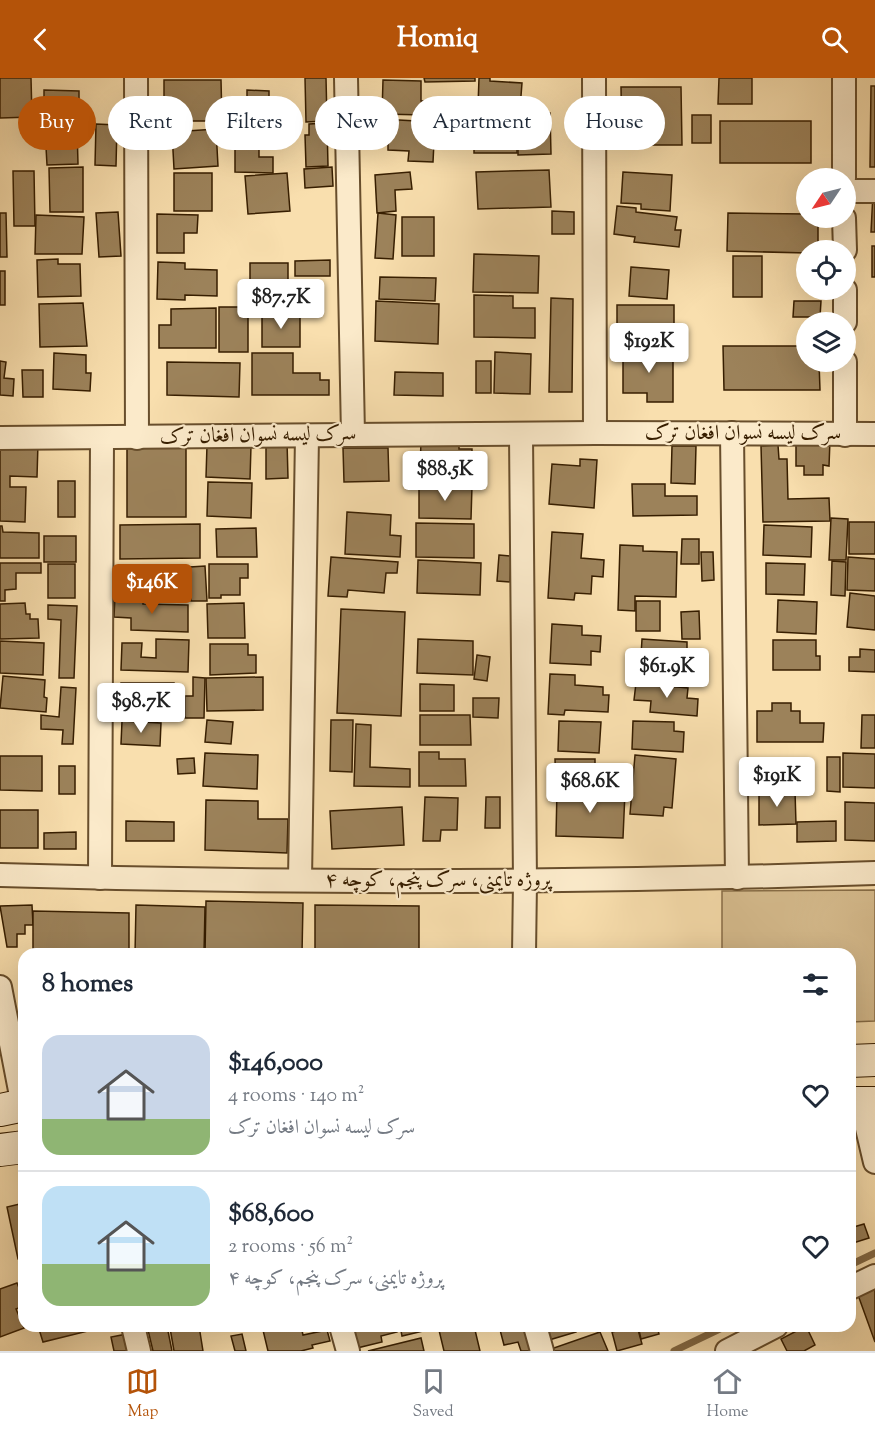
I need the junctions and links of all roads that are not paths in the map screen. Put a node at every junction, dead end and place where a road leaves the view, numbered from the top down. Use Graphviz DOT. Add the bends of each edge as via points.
graph roads {
  1 [pos="136,78"];
  2 [pos="346,78"];
  3 [pos="594,78"];
  4 [pos="844,78"];
  5 [pos="844,168"];
  6 [pos="856,191"];
  7 [pos="875,191"];
  8 [pos="845,372"];
  9 [pos="595,433"];
  10 [pos="732,433"];
  11 [pos="353,435"];
  12 [pos="521,435"];
  13 [pos="845,435"];
  14 [pos="875,435"];
  15 [pos="308,436"];
  16 [pos="0,438"];
  17 [pos="137,438"];
  18 [pos="102,439"];
  19 [pos="875,873"];
  20 [pos="0,875"];
  21 [pos="100,878"];
  22 [pos="737,878"];
  23 [pos="300,880"];
  24 [pos="525,882"];
  25 [pos="524,948"];
  26 [pos="0,987"];
  27 [pos="875,1060"];
  28 [pos="856,1061"];
  29 [pos="18,1076"];
  30 [pos="862,1103"];
  31 [pos="18,1107"];
  32 [pos="0,1110"];
  33 [pos="18,1148"];
  34 [pos="0,1150"];
  35 [pos="875,1162"];
  36 [pos="875,1276"];
  37 [pos="856,1285"];
  38 [pos="135,1332"];
  39 [pos="342,1332"];
  40 [pos="537,1332"];
  41 [pos="764,1332"];
  42 [pos="140,1351"];
  43 [pos="348,1351"];
  44 [pos="542,1351"];
  45 [pos="727,1351"];
  1 -- 17 [label="street"];
  2 -- 11 [label="street"];
  3 -- 9 [label="street"];
  4 -- 5 [label="street"];
  6 -- 7 [label="street"];
  8 -- 13 [label="street"];
  9 -- 10 [label="street, سرک لیسه نسوان افغان‌ ترک"];
  9 -- 12 [label="street, سرک لیسه نسوان افغان‌ ترک"];
  10 -- 13 [label="street, سرک لیسه نسوان افغان‌ ترک"];
  10 -- 22 [label="street"];
  11 -- 12 [label="street, سرک لیسه نسوان افغان‌ ترک"];
  11 -- 15 [label="street, سرک لیسه نسوان افغان‌ ترک"];
  12 -- 24 [label="street"];
  13 -- 14 [label="street, سرک لیسه نسوان افغان‌ ترک"];
  15 -- 17 [label="street, سرک لیسه نسوان افغان‌ ترک"];
  15 -- 23 [label="street"];
  16 -- 18 [label="street, سرک لیسه نسوان افغان‌ ترک"];
  17 -- 18 [label="street, سرک لیسه نسوان افغان‌ ترک"];
  18 -- 21 [label="street"];
  19 -- 22 [label="street, پروژه تایمنی، سرک پنجم، کوچه ۴"];
  20 -- 21 [label="street, پروژه تایمنی، سرک پنجم، کوچه ۴"];
  21 -- 23 [label="street, پروژه تایمنی، سرک پنجم، کوچه ۴"];
  22 -- 24 [label="street, پروژه تایمنی، سرک پنجم، کوچه ۴"];
  23 -- 24 [label="street, پروژه تایمنی، سرک پنجم، کوچه ۴"];
  24 -- 25 [label="street"];
  26 -- 29 [label="street"];
  27 -- 28 [label="main road"];
  30 -- 35 [label="street"];
  31 -- 32 [label="main road"];
  33 -- 34 [label="main road"];
  36 -- 37 [label="street"];
  38 -- 42 [label="street"];
  39 -- 43 [label="street"];
  40 -- 44 [label="street"];
  41 -- 45 [label="street"];
}
